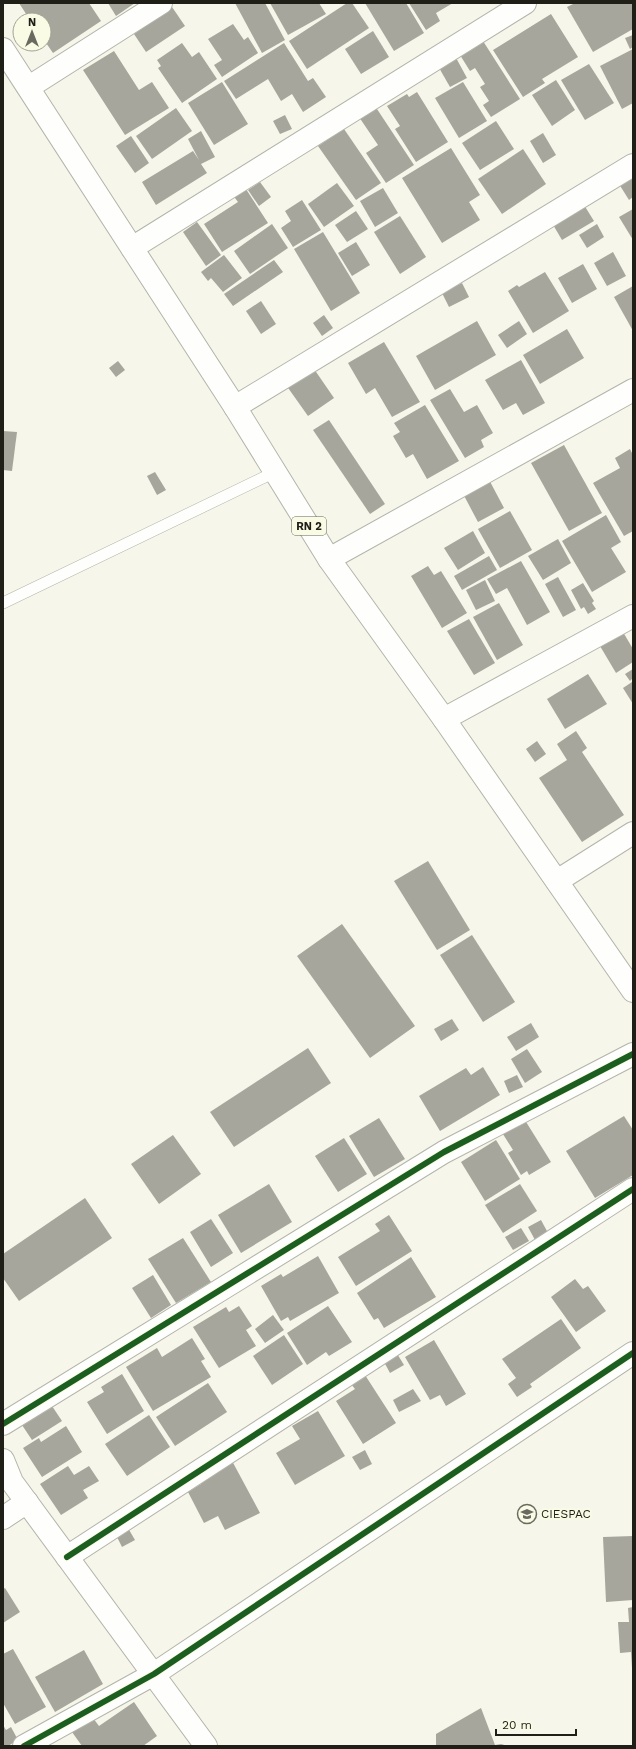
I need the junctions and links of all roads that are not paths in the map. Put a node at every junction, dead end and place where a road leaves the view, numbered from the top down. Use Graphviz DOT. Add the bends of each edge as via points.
graph roads {
  1 [pos="161,3"];
  2 [pos="525,3"];
  3 [pos="3,49"];
  4 [pos="29,87"];
  5 [pos="633,165"];
  6 [pos="132,248"];
  7 [pos="633,390"];
  8 [pos="235,407"];
  9 [pos="275,472"];
  10 [pos="330,559"];
  11 [pos="3,603"];
  12 [pos="633,616"];
  13 [pos="444,719"];
  14 [pos="633,833"];
  15 [pos="557,881"];
  16 [pos="633,991"];
  17 [pos="633,1054"];
  18 [pos="633,1188"];
  19 [pos="633,1353"];
  20 [pos="3,1424"];
  21 [pos="3,1460"];
  22 [pos="27,1502"];
  23 [pos="3,1518"];
  24 [pos="67,1557"];
  25 [pos="154,1674"];
  26 [pos="24,1746"];
  27 [pos="206,1746"];
  1 -- 4 [label="main road"];
  2 -- 6 [label="main road"];
  3 -- 4 [label="main road, RN 2"];
  4 -- 6 [label="main road, RN 2"];
  5 -- 8 [label="main road"];
  6 -- 8 [label="main road, RN 2"];
  7 -- 10 [label="main road"];
  8 -- 9 [label="main road, RN 2"];
  9 -- 10 [label="main road, RN 2"];
  9 -- 11 [label="lane"];
  10 -- 13 [label="main road, RN 2"];
  12 -- 13 [label="main road"];
  13 -- 15 [label="main road, RN 2"];
  14 -- 15 [label="main road"];
  15 -- 16 [label="main road, RN 2"];
  17 -- 20 [label="main road" via="444,1152"];
  18 -- 24 [label="main road"];
  19 -- 25 [label="main road"];
  21 -- 22 [label="main road" via="12,1482"];
  22 -- 23 [label="main road"];
  22 -- 24 [label="main road"];
  24 -- 25 [label="main road"];
  25 -- 26 [label="main road"];
  25 -- 27 [label="main road"];
}
